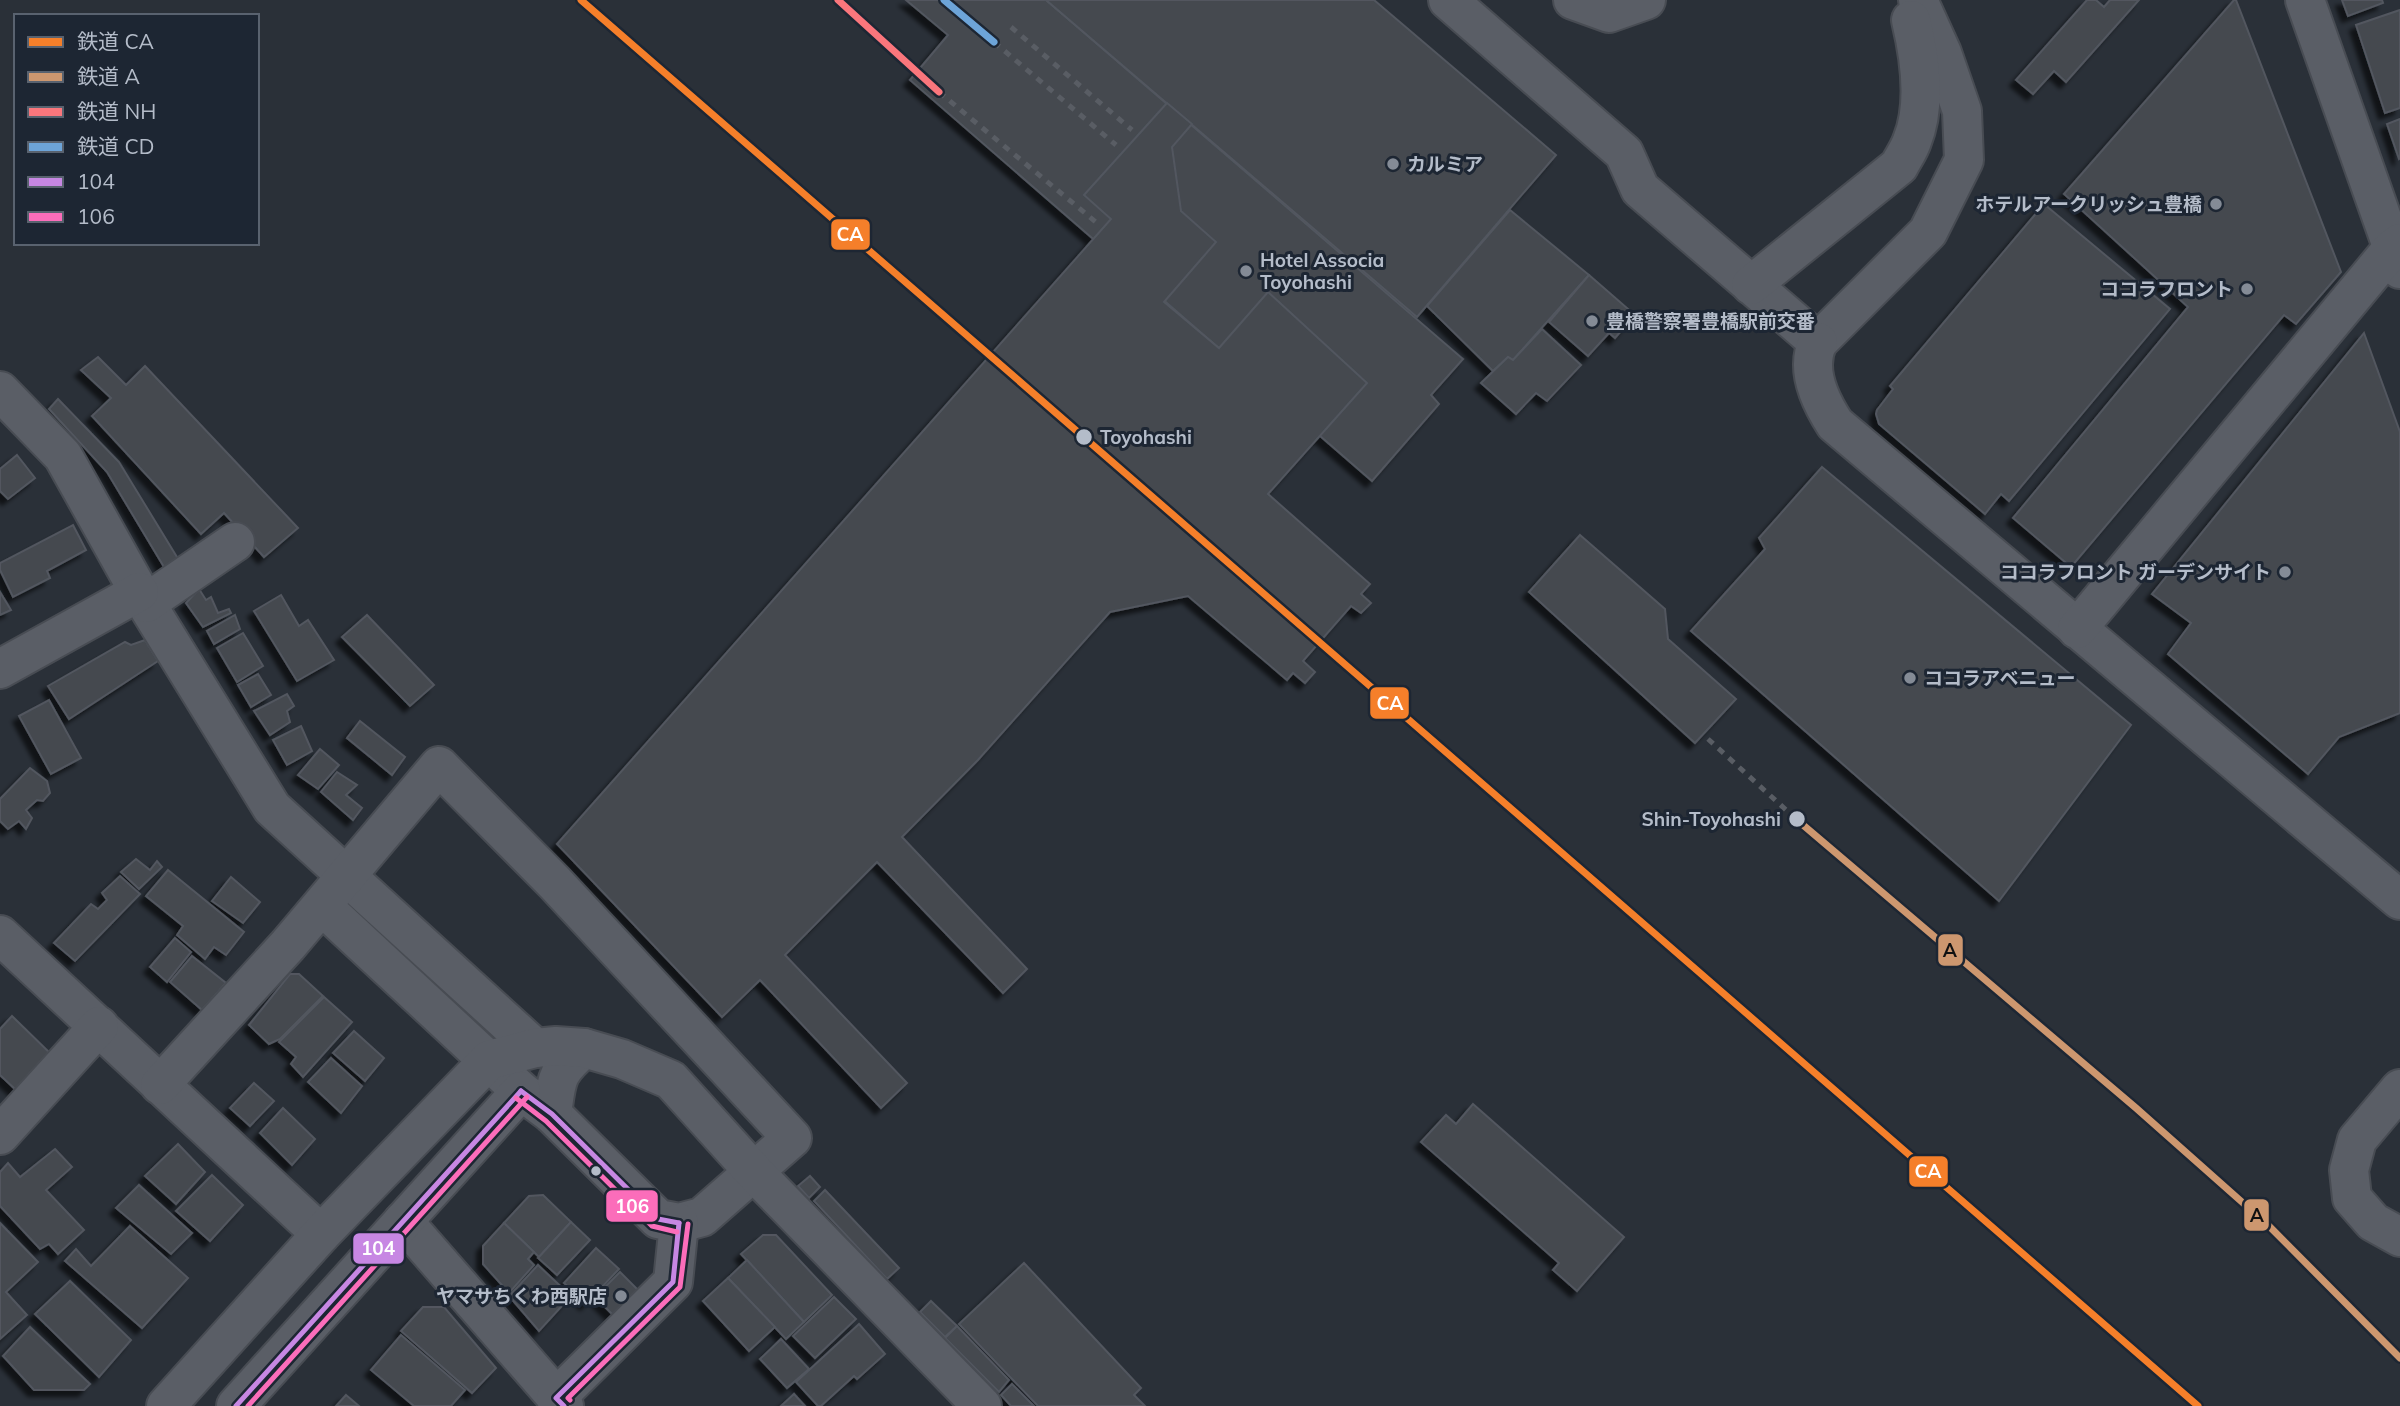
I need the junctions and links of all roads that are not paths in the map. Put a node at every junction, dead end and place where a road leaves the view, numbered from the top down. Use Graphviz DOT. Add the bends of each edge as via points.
graph roads {
  1 [pos="1448,0"];
  2 [pos="1573,0"];
  3 [pos="1646,0"];
  4 [pos="1906,0"];
  5 [pos="1918,0"];
  6 [pos="2305,0"];
  7 [pos="2397,254"];
  8 [pos="1751,285"];
  9 [pos="1818,342"];
  10 [pos="0,391"];
  11 [pos="235,542"];
  12 [pos="142,597"];
  13 [pos="2077,629"];
  14 [pos="0,669"];
  15 [pos="347,874"];
  16 [pos="2400,900"];
  17 [pos="323,906"];
  18 [pos="0,935"];
  19 [pos="99,1026"];
  20 [pos="535,1048"];
  21 [pos="584,1048"];
  22 [pos="489,1060"];
  23 [pos="160,1085"];
  24 [pos="2400,1089"];
  25 [pos="522,1091"];
  26 [pos="552,1114"];
  27 [pos="0,1135"];
  28 [pos="754,1172"];
  29 [pos="403,1221"];
  30 [pos="679,1223"];
  31 [pos="321,1234"];
  32 [pos="2400,1237"];
  33 [pos="560,1402"];
  34 [pos="166,1406"];
  35 [pos="236,1406"];
  36 [pos="982,1406"];
  1 -- 8 [label="street" via="1624,153 1640,189"];
  2 -- 3 [label="street" via="1609,13"];
  4 -- 8 [label="street" via="1919,54 1920,113 1899,166"];
  5 -- 9 [label="street" via="1962,111 1964,160 1927,232"];
  6 -- 7 [label="street"];
  7 -- 13 [label="street"];
  8 -- 9 [label="street"];
  9 -- 13 [label="street" via="1813,374 1822,404 1835,424"];
  10 -- 12 [label="street" via="63,456"];
  11 -- 12 [label="street"];
  12 -- 14 [label="street"];
  12 -- 15 [label="street" via="272,808"];
  13 -- 16 [label="street"];
  15 -- 17 [label="street"];
  15 -- 20 [label="street"];
  15 -- 28 [label="street" via="439,766 555,883 792,1138"];
  17 -- 22 [label="street"];
  17 -- 23 [label="street"];
  18 -- 19 [label="street"];
  19 -- 23 [label="street"];
  19 -- 27 [label="street"];
  20 -- 21 [label="street"];
  20 -- 22 [label="street"];
  21 -- 26 [label="street" via="557,1076"];
  21 -- 28 [label="street" via="671,1080"];
  22 -- 25 [label="street"];
  22 -- 31 [label="street"];
  23 -- 31 [label="street"];
  24 -- 32 [label="street" via="2357,1140 2349,1170 2352,1198 2373,1222"];
  25 -- 26 [label="street"];
  25 -- 29 [label="street"];
  26 -- 30 [label="street" via="658,1219"];
  28 -- 30 [label="street" via="702,1217"];
  28 -- 36 [label="street"];
  29 -- 33 [label="street"];
  29 -- 35 [label="street"];
  30 -- 33 [label="street" via="673,1282"];
  31 -- 34 [label="street"];
}
